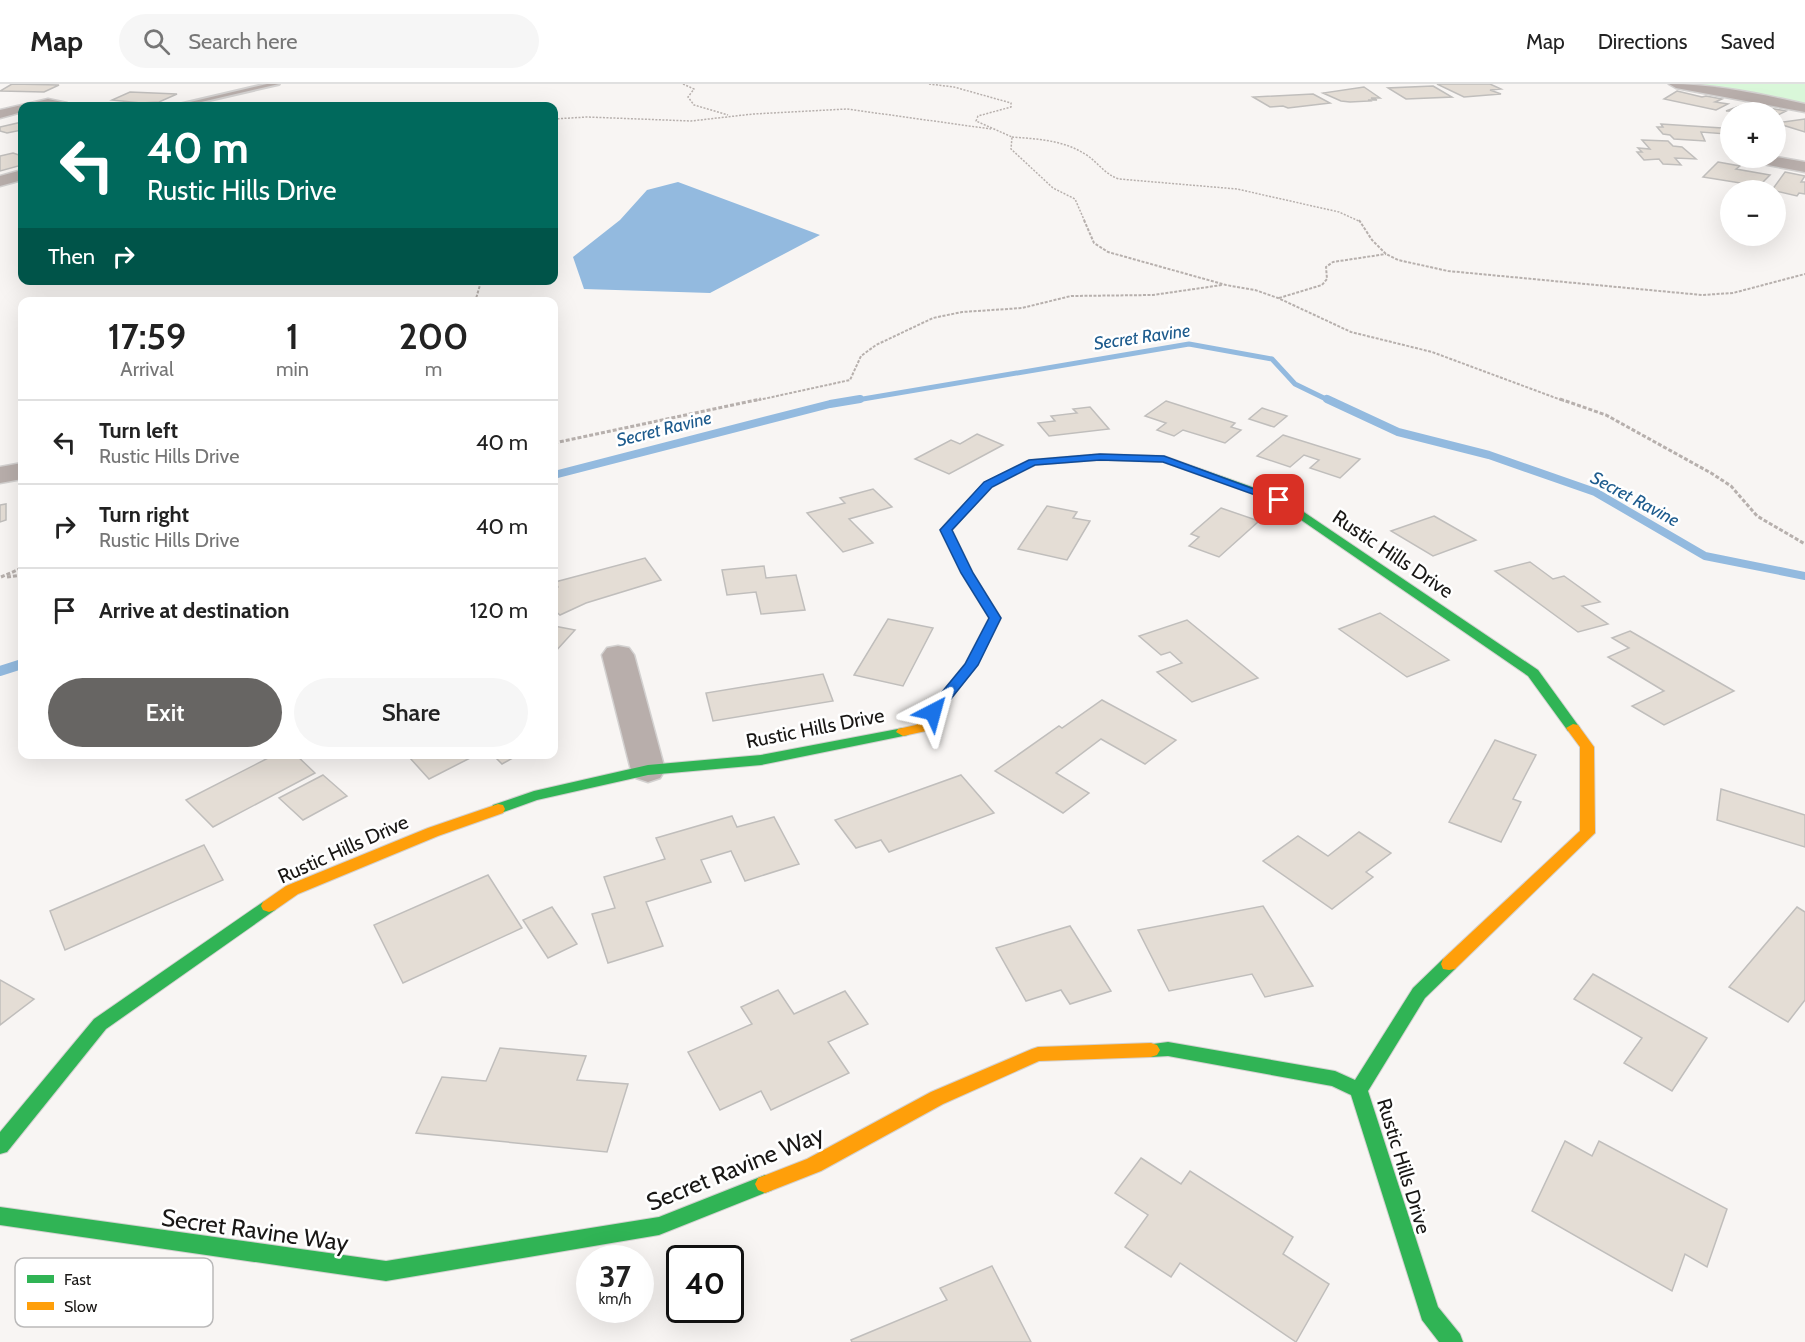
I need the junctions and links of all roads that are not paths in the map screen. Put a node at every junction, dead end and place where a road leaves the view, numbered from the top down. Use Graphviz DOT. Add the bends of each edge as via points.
graph roads {
  1 [pos="276,84"];
  2 [pos="1676,84"];
  3 [pos="195,102"];
  4 [pos="1805,108"];
  5 [pos="18,109"];
  6 [pos="0,114"];
  7 [pos="1786,163"];
  8 [pos="1805,167"];
  9 [pos="18,176"];
  10 [pos="0,181"];
  11 [pos="18,472"];
  12 [pos="0,475"];
  13 [pos="618,655"];
  14 [pos="648,770"];
  15 [pos="1359,1090"];
  16 [pos="0,1146"];
  17 [pos="0,1216"];
  18 [pos="1452,1342"];
  1 -- 3 [label="lane"];
  2 -- 4 [label="street"];
  5 -- 6 [label="street"];
  7 -- 8 [label="street"];
  9 -- 10 [label="street"];
  11 -- 12 [label="street"];
  13 -- 14 [label="street"];
  14 -- 15 [label="street, Rustic Hills Drive" via="761,760 921,728 971,665 995,618 946,530 988,485 1033,462 1100,457 1164,459 1279,500 1533,673 1587,747 1587,833 1419,993"];
  14 -- 16 [label="street, Rustic Hills Drive" via="534,796 433,832 292,890 100,1024"];
  15 -- 17 [label="street, Secret Ravine Way" via="1335,1079 1168,1049 1038,1054 937,1098 814,1165 658,1226 386,1271"];
  15 -- 18 [label="street, Rustic Hills Drive" via="1429,1313"];
}
